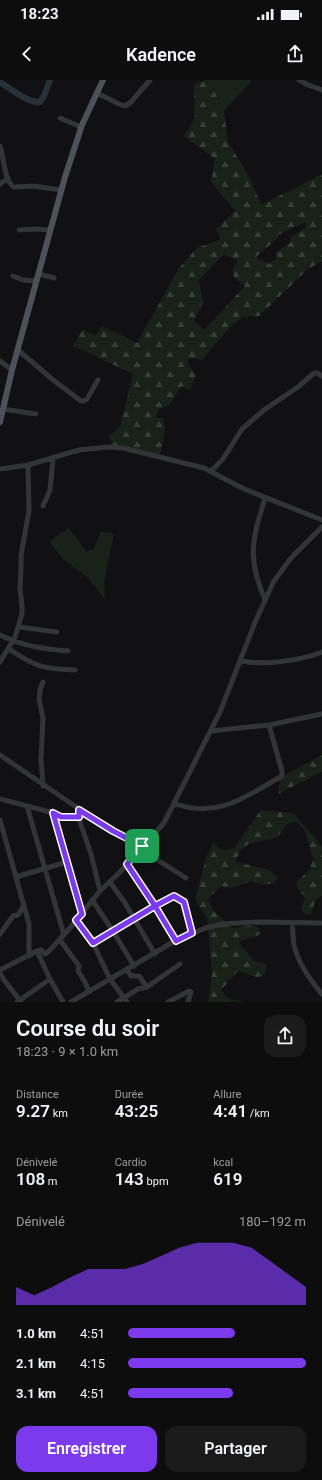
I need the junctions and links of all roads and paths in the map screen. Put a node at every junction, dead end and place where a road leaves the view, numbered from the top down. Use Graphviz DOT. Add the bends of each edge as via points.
graph roads {
  1 [pos="103,80"];
  2 [pos="150,80"];
  3 [pos="299,80"];
  4 [pos="322,90"];
  5 [pos="97,93"];
  6 [pos="60,118"];
  7 [pos="81,127"];
  8 [pos="0,146"];
  9 [pos="3,168"];
  10 [pos="8,178"];
  11 [pos="0,184"];
  12 [pos="61,190"];
  13 [pos="19,230"];
  14 [pos="50,230"];
  15 [pos="38,274"];
  16 [pos="13,276"];
  17 [pos="54,278"];
  18 [pos="37,281"];
  19 [pos="18,350"];
  20 [pos="0,361"];
  21 [pos="12,370"];
  22 [pos="322,376"];
  23 [pos="98,380"];
  24 [pos="3,409"];
  25 [pos="36,414"];
  26 [pos="0,422"];
  27 [pos="53,459"];
  28 [pos="28,465"];
  29 [pos="0,469"];
  30 [pos="211,471"];
  31 [pos="265,498"];
  32 [pos="43,506"];
  33 [pos="322,520"];
  34 [pos="322,527"];
  35 [pos="265,600"];
  36 [pos="19,626"];
  37 [pos="58,632"];
  38 [pos="0,635"];
  39 [pos="14,641"];
  40 [pos="9,649"];
  41 [pos="68,652"];
  42 [pos="322,652"];
  43 [pos="0,662"];
  44 [pos="240,663"];
  45 [pos="75,670"];
  46 [pos="43,682"];
  47 [pos="322,714"];
  48 [pos="269,725"];
  49 [pos="211,731"];
  50 [pos="0,755"];
  51 [pos="43,786"];
  52 [pos="0,799"];
  53 [pos="27,806"];
  54 [pos="173,806"];
  55 [pos="79,810"];
  56 [pos="53,813"];
  57 [pos="79,817"];
  58 [pos="0,820"];
  59 [pos="141,847"];
  60 [pos="68,862"];
  61 [pos="127,864"];
  62 [pos="45,868"];
  63 [pos="16,877"];
  64 [pos="186,878"];
  65 [pos="110,882"];
  66 [pos="100,891"];
  67 [pos="92,900"];
  68 [pos="24,905"];
  69 [pos="155,906"];
  70 [pos="82,914"];
  71 [pos="135,918"];
  72 [pos="76,920"];
  73 [pos="292,923"];
  74 [pos="322,923"];
  75 [pos="114,931"];
  76 [pos="192,933"];
  77 [pos="0,934"];
  78 [pos="64,935"];
  79 [pos="60,940"];
  80 [pos="176,941"];
  81 [pos="93,943"];
  82 [pos="37,951"];
  83 [pos="155,954"];
  84 [pos="29,956"];
  85 [pos="180,964"];
  86 [pos="134,966"];
  87 [pos="0,970"];
  88 [pos="127,970"];
  89 [pos="0,973"];
  90 [pos="50,979"];
  91 [pos="110,979"];
  92 [pos="146,987"];
  93 [pos="89,992"];
  94 [pos="322,994"];
  95 [pos="124,997"];
  96 [pos="19,1001"];
  97 [pos="63,1002"];
  98 [pos="71,1002"];
  99 [pos="117,1002"];
  100 [pos="127,1002"];
  101 [pos="168,1002"];
  102 [pos="188,1002"];
  1 -- 5 [label="main road"];
  2 -- 5 [label="street" via="125,106"];
  3 -- 4 [label="street"];
  5 -- 7 [label="main road"];
  6 -- 7 [label="street"];
  7 -- 12 [label="main road"];
  8 -- 9 [label="street"];
  9 -- 10 [label="street"];
  10 -- 11 [label="street"];
  10 -- 12 [label="street" via="14,187 33,186"];
  12 -- 14 [label="main road"];
  13 -- 14 [label="street"];
  14 -- 15 [label="main road"];
  15 -- 17 [label="street"];
  15 -- 18 [label="main road"];
  16 -- 18 [label="street"];
  18 -- 19 [label="main road"];
  19 -- 21 [label="main road"];
  19 -- 23 [label="street" via="81,401 86,400"];
  20 -- 21 [label="street"];
  21 -- 24 [label="main road"];
  22 -- 30 [label="street" via="314,373 257,416 240,432 223,459"];
  24 -- 25 [label="street"];
  24 -- 26 [label="main road"];
  27 -- 28 [label="street"];
  27 -- 30 [label="street" via="79,450 123,448"];
  27 -- 32 [label="street" via="50,490"];
  28 -- 29 [label="street"];
  28 -- 36 [label="street" via="29,506 21,555 22,605"];
  30 -- 31 [label="street"];
  31 -- 33 [label="street"];
  31 -- 35 [label="street" via="255,531 253,557 256,580"];
  34 -- 35 [label="street" via="280,572"];
  35 -- 44 [label="street"];
  36 -- 37 [label="street"];
  36 -- 39 [label="street"];
  38 -- 39 [label="street"];
  39 -- 40 [label="street"];
  39 -- 41 [label="street" via="38,648"];
  40 -- 43 [label="street"];
  40 -- 45 [label="street" via="37,665"];
  42 -- 44 [label="street" via="260,664 243,661"];
  44 -- 49 [label="street"];
  46 -- 51 [label="street" via="39,699 43,718"];
  47 -- 48 [label="street"];
  48 -- 49 [label="street"];
  48 -- 54 [label="street" via="282,776 243,798 218,808 197,809 176,804"];
  49 -- 54 [label="street"];
  50 -- 51 [label="street"];
  51 -- 55 [label="street"];
  52 -- 53 [label="street"];
  53 -- 56 [label="street"];
  53 -- 62 [label="street"];
  54 -- 59 [label="street" via="164,823"];
  55 -- 57 [label="street"];
  55 -- 59 [label="street"];
  56 -- 57 [label="street" via="61,817"];
  56 -- 60 [label="street"];
  57 -- 66 [label="street"];
  58 -- 63 [label="street"];
  59 -- 61 [label="street"];
  59 -- 64 [label="street"];
  60 -- 62 [label="street"];
  60 -- 70 [label="street"];
  61 -- 65 [label="street"];
  61 -- 69 [label="street"];
  62 -- 63 [label="street"];
  62 -- 78 [label="street"];
  63 -- 68 [label="street"];
  65 -- 66 [label="street"];
  65 -- 71 [label="street"];
  66 -- 67 [label="street"];
  67 -- 70 [label="street"];
  67 -- 75 [label="street"];
  68 -- 77 [label="street"];
  68 -- 84 [label="street" via="29,924"];
  69 -- 71 [label="street"];
  69 -- 76 [label="street" via="174,896 183,901 186,904"];
  69 -- 80 [label="street"];
  70 -- 72 [label="street"];
  71 -- 75 [label="street"];
  71 -- 83 [label="street"];
  72 -- 78 [label="street"];
  72 -- 81 [label="street"];
  73 -- 74 [label="street"];
  73 -- 76 [label="street" via="229,924"];
  73 -- 94 [label="street" via="297,954 307,975"];
  75 -- 81 [label="street"];
  75 -- 86 [label="street"];
  76 -- 80 [label="street"];
  78 -- 79 [label="street"];
  79 -- 82 [label="street" via="45,954 41,950"];
  79 -- 93 [label="street" via="79,966 78,971"];
  80 -- 83 [label="street"];
  81 -- 91 [label="street"];
  82 -- 84 [label="street"];
  82 -- 90 [label="street"];
  83 -- 86 [label="street"];
  84 -- 87 [label="street"];
  85 -- 92 [label="street"];
  86 -- 88 [label="street"];
  88 -- 91 [label="street"];
  88 -- 92 [label="street" via="131,976 139,976"];
  89 -- 96 [label="street"];
  90 -- 96 [label="street"];
  90 -- 97 [label="street"];
  91 -- 93 [label="street"];
  91 -- 95 [label="street"];
  92 -- 95 [label="street"];
  93 -- 98 [label="street"];
  95 -- 99 [label="street"];
  95 -- 100 [label="street"];
  101 -- 102 [label="street" via="189,990 191,992"];
}
